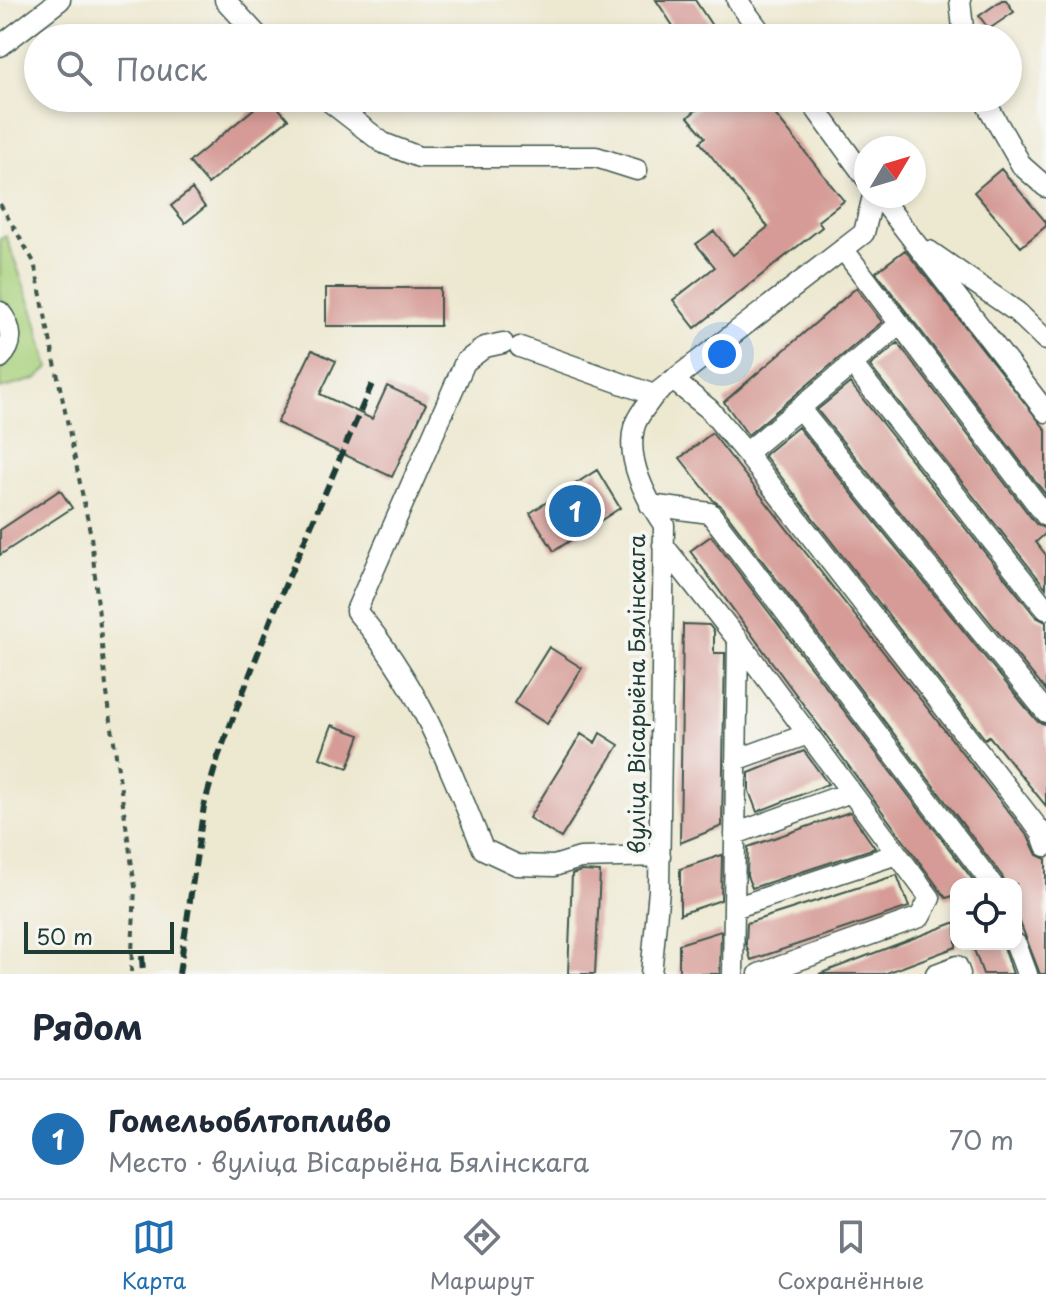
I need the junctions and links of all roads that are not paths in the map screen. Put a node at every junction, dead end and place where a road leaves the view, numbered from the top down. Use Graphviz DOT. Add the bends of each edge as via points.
graph roads {
  1 [pos="60,0"];
  2 [pos="225,0"];
  3 [pos="737,0"];
  4 [pos="960,0"];
  5 [pos="29,24"];
  6 [pos="247,24"];
  7 [pos="755,24"];
  8 [pos="963,24"];
  9 [pos="24,28"];
  10 [pos="0,46"];
  11 [pos="343,112"];
  12 [pos="818,112"];
  13 [pos="991,112"];
  14 [pos="854,161"];
  15 [pos="637,170"];
  16 [pos="1046,187"];
  17 [pos="870,208"];
  18 [pos="888,208"];
  19 [pos="913,239"];
  20 [pos="843,249"];
  21 [pos="0,312"];
  22 [pos="900,324"];
  23 [pos="1046,340"];
  24 [pos="0,358"];
  25 [pos="852,364"];
  26 [pos="673,380"];
  27 [pos="654,395"];
  28 [pos="799,408"];
  29 [pos="1046,412"];
  30 [pos="746,453"];
  31 [pos="650,505"];
  32 [pos="1046,516"];
  33 [pos="663,545"];
  34 [pos="1046,609"];
  35 [pos="738,640"];
  36 [pos="1046,712"];
  37 [pos="808,734"];
  38 [pos="736,760"];
  39 [pos="851,792"];
  40 [pos="735,834"];
  41 [pos="1046,846"];
  42 [pos="897,854"];
  43 [pos="660,856"];
  44 [pos="987,878"];
  45 [pos="734,908"];
  46 [pos="1018,950"];
  47 [pos="651,974"];
  48 [pos="733,974"];
  49 [pos="759,974"];
  50 [pos="936,974"];
  51 [pos="960,974"];
  52 [pos="1027,974"];
  1 -- 5 [label="street"];
  2 -- 6 [label="street"];
  3 -- 7 [label="street"];
  4 -- 8 [label="street"];
  9 -- 10 [label="street"];
  11 -- 15 [label="street" via="383,143 419,157 596,157"];
  12 -- 14 [label="street"];
  13 -- 16 [label="street" via="1022,166"];
  17 -- 20 [label="street, вуліца Вісарыёна Бялінскага" via="864,233"];
  18 -- 19 [label="street"];
  19 -- 23 [label="street" via="1017,312"];
  19 -- 29 [label="street"];
  20 -- 22 [label="street"];
  20 -- 26 [label="street, вуліца Вісарыёна Бялінскага"];
  21 -- 24 [label="street" via="10,328 10,342"];
  22 -- 25 [label="street"];
  22 -- 32 [label="street"];
  25 -- 28 [label="street"];
  25 -- 34 [label="street"];
  26 -- 27 [label="street, вуліца Вісарыёна Бялінскага"];
  26 -- 30 [label="street" via="709,409"];
  27 -- 31 [label="street, вуліца Вісарыёна Бялінскага" via="634,425 633,445"];
  27 -- 43 [label="street" via="512,345 485,347 465,362 356,611 383,641 428,715 483,849 517,865"];
  28 -- 30 [label="street"];
  28 -- 36 [label="street"];
  30 -- 41 [label="street" via="1041,832"];
  31 -- 33 [label="street, вуліца Вісарыёна Бялінскага" via="664,525"];
  31 -- 44 [label="street" via="710,513"];
  33 -- 35 [label="street"];
  33 -- 43 [label="street, вуліца Вісарыёна Бялінскага"];
  35 -- 37 [label="street"];
  35 -- 38 [label="street"];
  37 -- 38 [label="street"];
  37 -- 39 [label="street"];
  38 -- 40 [label="street"];
  39 -- 40 [label="street"];
  39 -- 42 [label="street"];
  40 -- 45 [label="street"];
  42 -- 45 [label="street"];
  42 -- 49 [label="street" via="930,898 920,917"];
  43 -- 47 [label="street, вуліца Вісарыёна Бялінскага"];
  45 -- 48 [label="street"];
  46 -- 52 [label="street"];
  50 -- 51 [label="street" via="957,966"];
}
